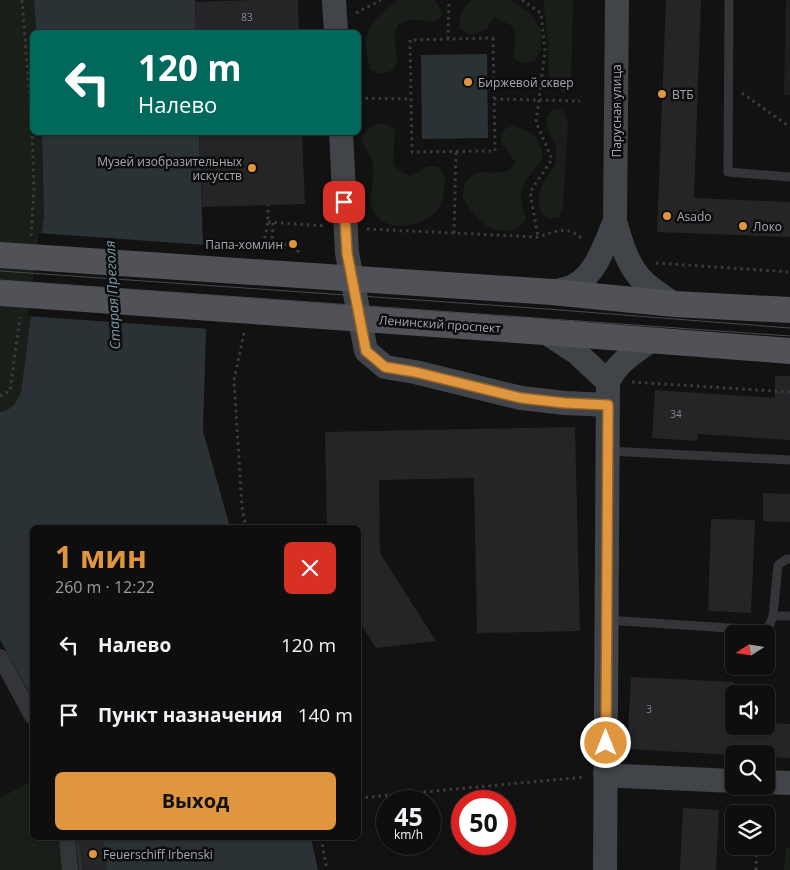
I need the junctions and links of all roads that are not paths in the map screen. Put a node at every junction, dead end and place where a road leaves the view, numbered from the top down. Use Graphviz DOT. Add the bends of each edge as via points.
graph roads {
  1 [pos="334,0"];
  2 [pos="617,0"];
  3 [pos="729,0"];
  4 [pos="336,30"];
  5 [pos="341,135"];
  6 [pos="790,177"];
  7 [pos="615,221"];
  8 [pos="0,256"];
  9 [pos="552,292"];
  10 [pos="0,293"];
  11 [pos="674,304"];
  12 [pos="790,310"];
  13 [pos="545,332"];
  14 [pos="650,341"];
  15 [pos="790,351"];
  16 [pos="608,382"];
  17 [pos="608,405"];
  18 [pos="607,451"];
  19 [pos="790,460"];
  20 [pos="790,559"];
  21 [pos="773,616"];
  22 [pos="790,616"];
  23 [pos="606,620"];
  24 [pos="0,657"];
  25 [pos="30,712"];
  26 [pos="605,774"];
  27 [pos="725,781"];
  28 [pos="775,782"];
  29 [pos="790,783"];
  30 [pos="67,840"];
  31 [pos="70,870"];
  32 [pos="605,870"];
  1 -- 4 [label="street"];
  2 -- 7 [label="street, Парусная улица"];
  3 -- 6 [label="lane" via="728,172"];
  5 -- 17 [label="street" via="347,253 366,351 385,367 521,398"];
  7 -- 9 [label="street" via="588,275 574,286"];
  7 -- 11 [label="street" via="630,263 642,280"];
  8 -- 9 [label="main road"];
  9 -- 11 [label="main road"];
  10 -- 13 [label="main road, Ленинский проспект"];
  11 -- 12 [label="main road"];
  13 -- 14 [label="main road, Ленинский проспект"];
  13 -- 16 [label="street" via="577,353"];
  14 -- 15 [label="main road, Ленинский проспект"];
  14 -- 16 [label="street" via="626,357"];
  16 -- 17 [label="street"];
  17 -- 18 [label="street"];
  18 -- 19 [label="lane"];
  18 -- 23 [label="street"];
  20 -- 21 [label="lane" via="778,566"];
  21 -- 22 [label="lane"];
  21 -- 23 [label="lane" via="769,627 759,630"];
  23 -- 26 [label="street"];
  24 -- 25 [label="street"];
  26 -- 27 [label="street"];
  26 -- 32 [label="street"];
  28 -- 29 [label="street"];
  30 -- 31 [label="street"];
}
